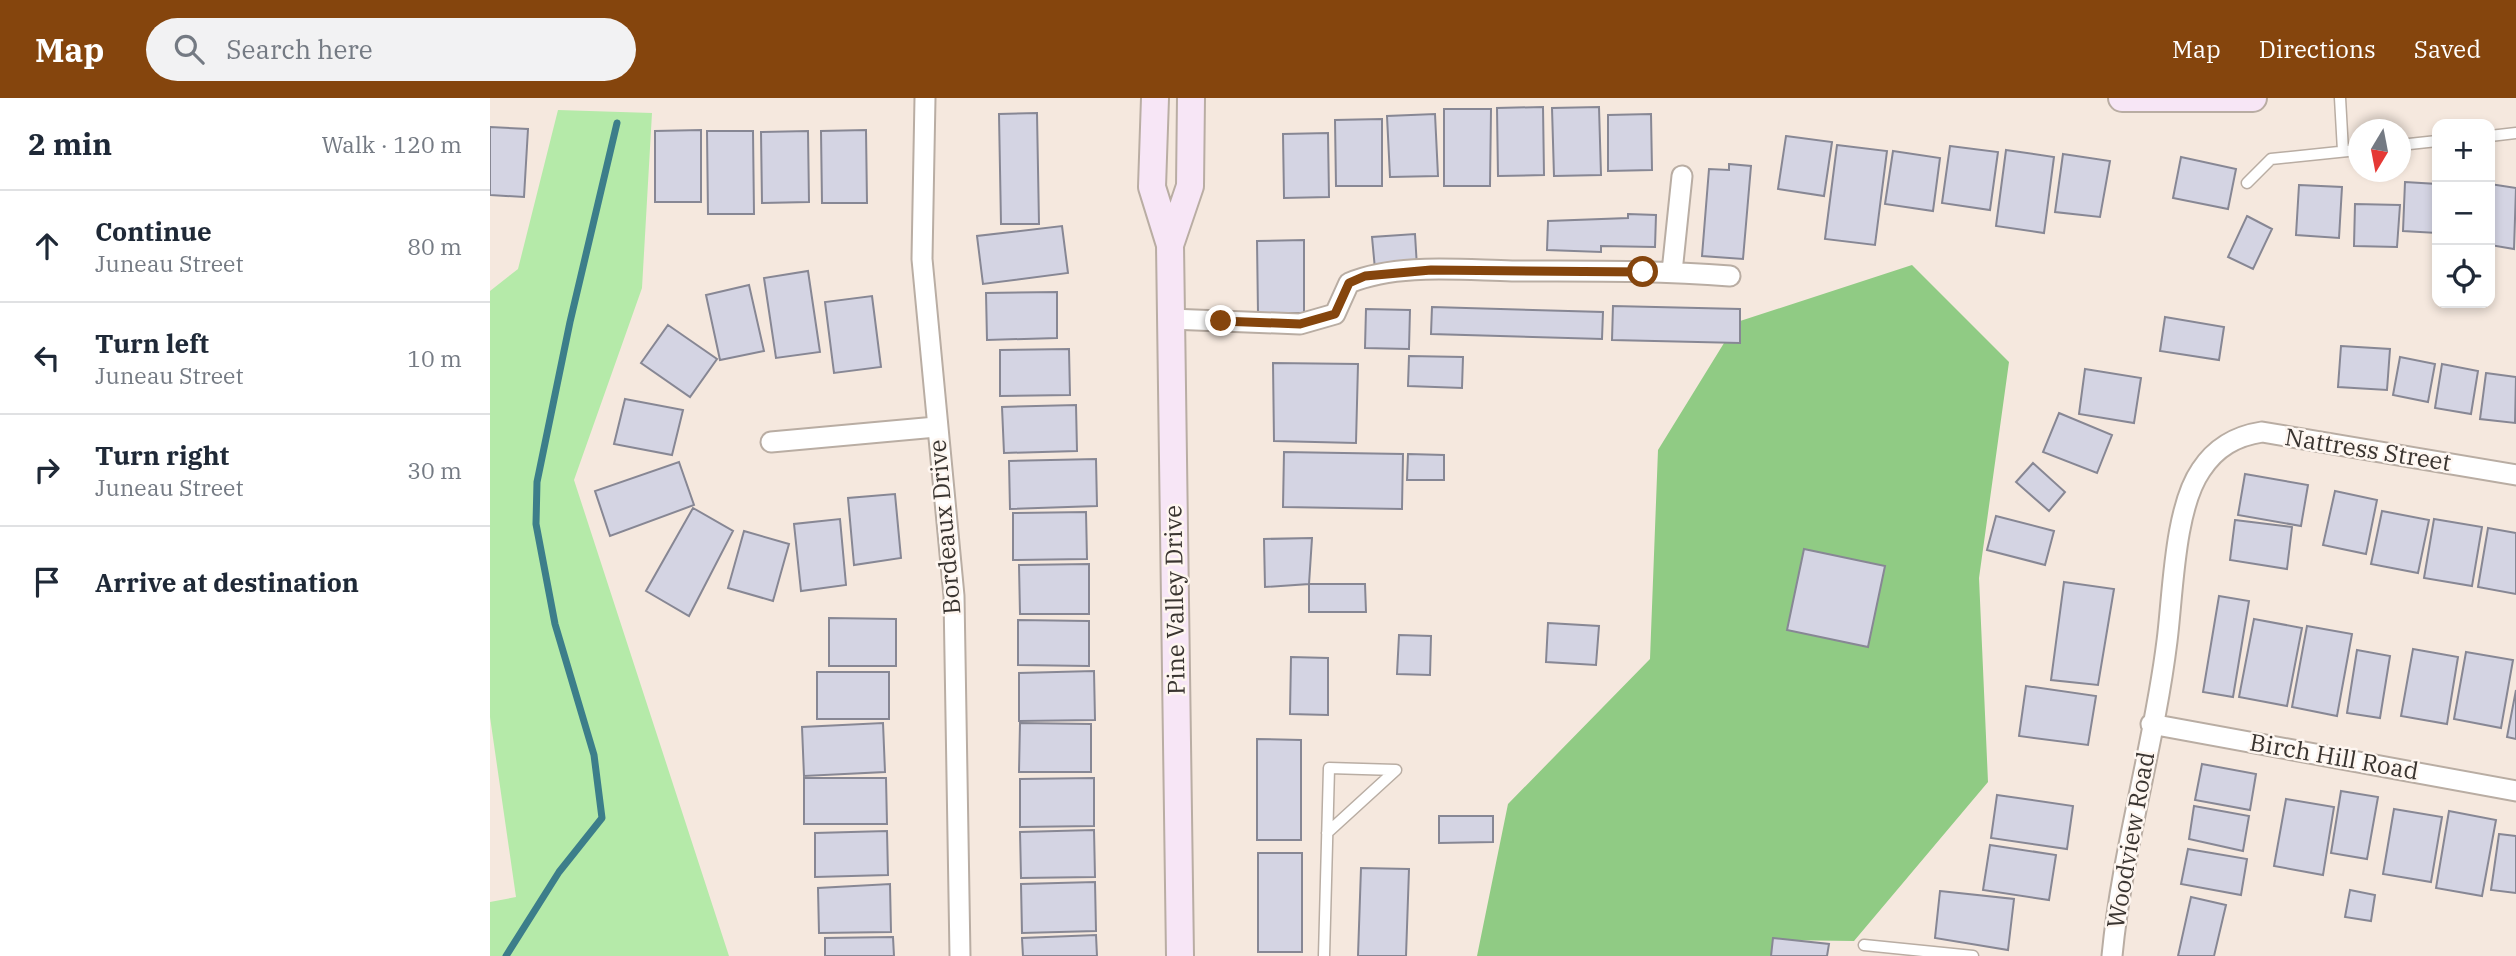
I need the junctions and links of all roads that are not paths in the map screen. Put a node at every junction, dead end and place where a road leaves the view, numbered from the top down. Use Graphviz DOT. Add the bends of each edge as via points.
graph roads {
  1 [pos="925,98"];
  2 [pos="1155,98"];
  3 [pos="1191,98"];
  4 [pos="2122,98"];
  5 [pos="2253,98"];
  6 [pos="2340,98"];
  7 [pos="2516,133"];
  8 [pos="2495,135"];
  9 [pos="2432,142"];
  10 [pos="2411,144"];
  11 [pos="2343,151"];
  12 [pos="2348,151"];
  13 [pos="1682,176"];
  14 [pos="2247,183"];
  15 [pos="1170,245"];
  16 [pos="1672,272"];
  17 [pos="1730,276"];
  18 [pos="1170,319"];
  19 [pos="936,427"];
  20 [pos="771,442"];
  21 [pos="2223,446"];
  22 [pos="2516,475"];
  23 [pos="2151,724"];
  24 [pos="2516,791"];
  25 [pos="1327,834"];
  26 [pos="1864,945"];
  27 [pos="960,956"];
  28 [pos="1180,956"];
  29 [pos="1324,956"];
  30 [pos="1973,956"];
  31 [pos="2112,956"];
  1 -- 19 [label="street, Bordeaux Drive" via="922,259"];
  2 -- 15 [label="main road, Pine Valley Drive" via="1152,187"];
  3 -- 15 [label="main road, Pine Valley Drive" via="1190,186"];
  4 -- 5 [label="main road"];
  6 -- 11 [label="lane"];
  7 -- 8 [label="lane"];
  9 -- 10 [label="lane"];
  11 -- 12 [label="lane"];
  11 -- 14 [label="lane" via="2271,159"];
  13 -- 16 [label="street"];
  15 -- 18 [label="main road, Pine Valley Drive"];
  16 -- 17 [label="street"];
  16 -- 18 [label="street" via="1431,270 1365,276 1349,283 1335,314 1300,324"];
  18 -- 28 [label="main road, Pine Valley Drive"];
  19 -- 20 [label="street"];
  19 -- 27 [label="street, Bordeaux Drive" via="954,596"];
  21 -- 22 [label="street, Nattress Street" via="2240,435 2262,432"];
  21 -- 23 [label="street, Woodview Road" via="2200,471 2185,514"];
  23 -- 24 [label="street, Birch Hill Road"];
  23 -- 31 [label="street, Woodview Road"];
  25 -- 25 [label="lane" via="1329,768 1396,769 1346,815"];
  25 -- 29 [label="lane"];
  26 -- 30 [label="lane"];
}
